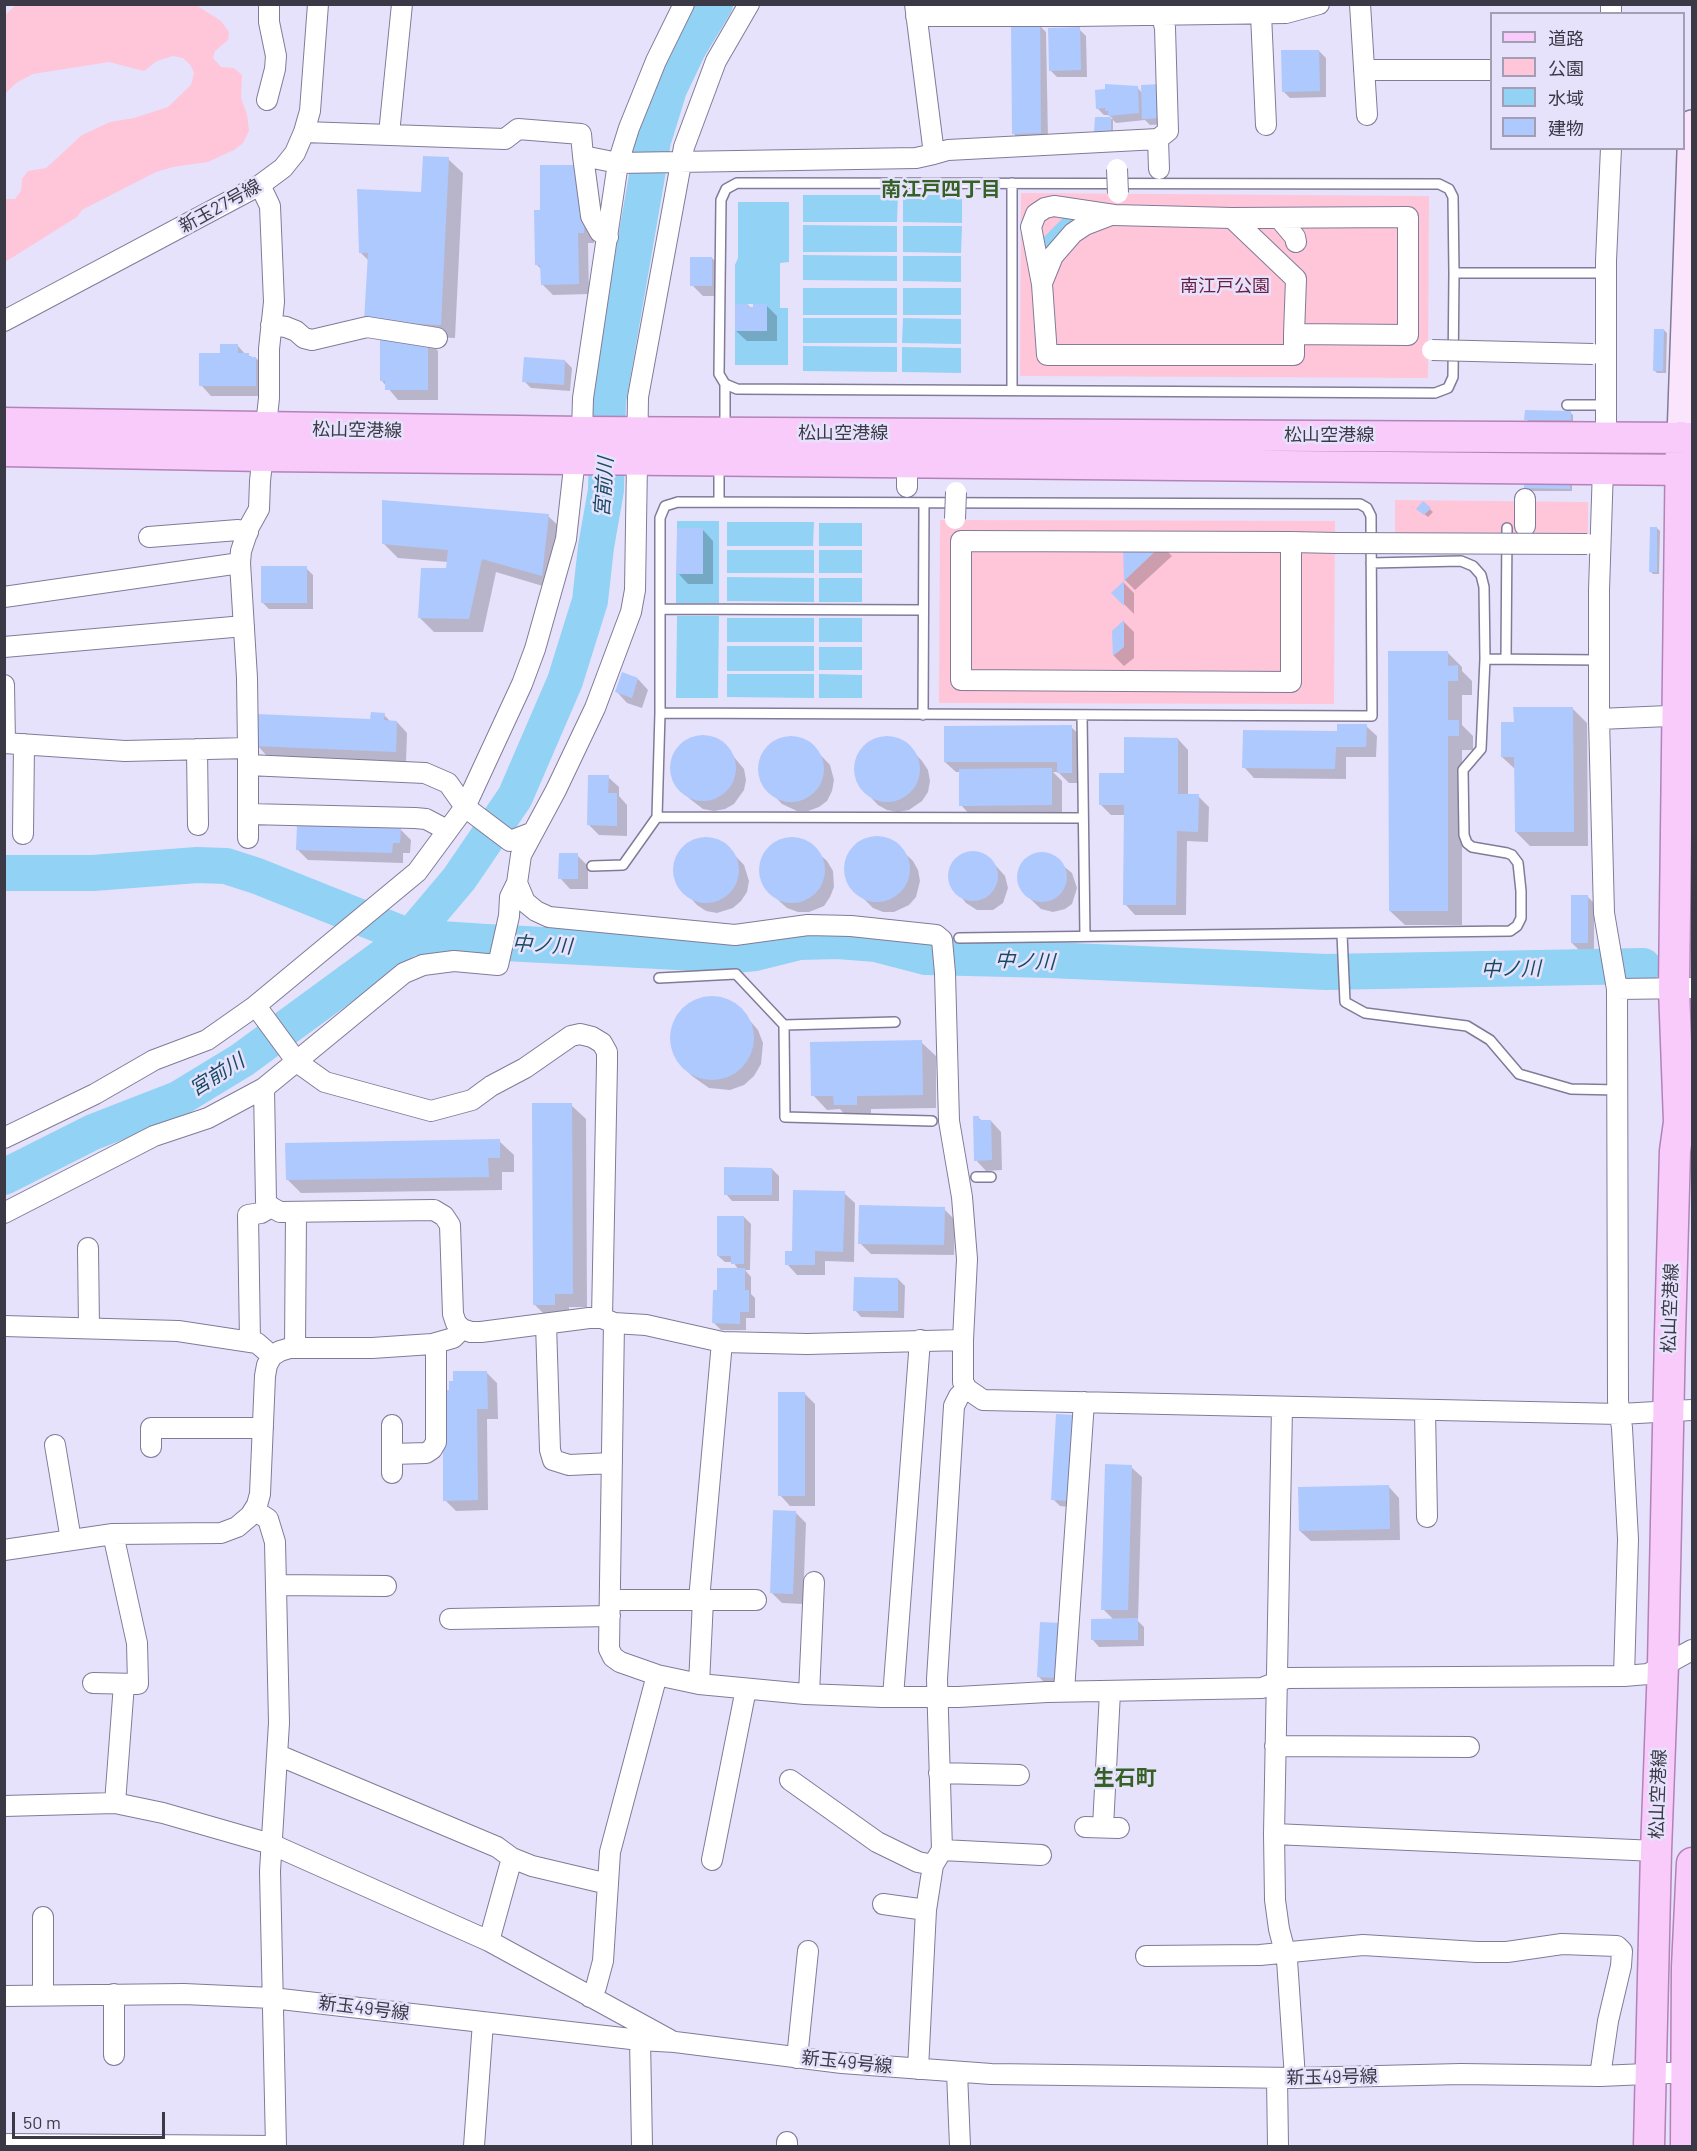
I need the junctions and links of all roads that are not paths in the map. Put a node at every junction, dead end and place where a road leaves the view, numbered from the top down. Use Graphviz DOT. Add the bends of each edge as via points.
graph roads {
  1 [pos="269,4"];
  2 [pos="318,4"];
  3 [pos="402,4"];
  4 [pos="684,4"];
  5 [pos="750,4"];
  6 [pos="1360,4"];
  7 [pos="1312,5"];
  8 [pos="1160,9"];
  9 [pos="916,10"];
  10 [pos="1074,10"];
  11 [pos="1261,14"];
  12 [pos="1364,70"];
  13 [pos="1490,70"];
  14 [pos="267,100"];
  15 [pos="1367,115"];
  16 [pos="1692,124"];
  17 [pos="1266,125"];
  18 [pos="304,132"];
  19 [pos="389,134"];
  20 [pos="1158,140"];
  21 [pos="1611,150"];
  22 [pos="934,154"];
  23 [pos="584,156"];
  24 [pos="623,163"];
  25 [pos="673,163"];
  26 [pos="1117,169"];
  27 [pos="1159,169"];
  28 [pos="1011,183"];
  29 [pos="260,185"];
  30 [pos="1116,215"];
  31 [pos="1232,218"];
  32 [pos="1279,218"];
  33 [pos="1314,218"];
  34 [pos="608,237"];
  35 [pos="1454,273"];
  36 [pos="1606,273"];
  37 [pos="1042,284"];
  38 [pos="4,321"];
  39 [pos="271,325"];
  40 [pos="1294,334"];
  41 [pos="1408,335"];
  42 [pos="437,338"];
  43 [pos="1599,354"];
  44 [pos="725,384"];
  45 [pos="1012,390"];
  46 [pos="1568,405"];
  47 [pos="1606,405"];
  48 [pos="4,423"];
  49 [pos="1606,436"];
  50 [pos="1687,438"];
  51 [pos="264,442"];
  52 [pos="582,445"];
  53 [pos="631,445"];
  54 [pos="722,446"];
  55 [pos="4,451"];
  56 [pos="1603,468"];
  57 [pos="1687,469"];
  58 [pos="956,492"];
  59 [pos="1525,498"];
  60 [pos="719,502"];
  61 [pos="924,503"];
  62 [pos="248,532"];
  63 [pos="1521,534"];
  64 [pos="149,537"];
  65 [pos="961,541"];
  66 [pos="1291,542"];
  67 [pos="1594,544"];
  68 [pos="240,563"];
  69 [pos="1371,563"];
  70 [pos="4,597"];
  71 [pos="660,609"];
  72 [pos="923,610"];
  73 [pos="244,626"];
  74 [pos="4,647"];
  75 [pos="1485,659"];
  76 [pos="1506,659"];
  77 [pos="1600,660"];
  78 [pos="4,685"];
  79 [pos="660,713"];
  80 [pos="923,715"];
  81 [pos="1685,715"];
  82 [pos="1082,716"];
  83 [pos="1599,719"];
  84 [pos="11,743"];
  85 [pos="197,749"];
  86 [pos="248,756"];
  87 [pos="465,807"];
  88 [pos="248,814"];
  89 [pos="657,816"];
  90 [pos="1083,818"];
  91 [pos="198,825"];
  92 [pos="447,830"];
  93 [pos="531,833"];
  94 [pos="23,834"];
  95 [pos="248,838"];
  96 [pos="592,866"];
  97 [pos="517,883"];
  98 [pos="1342,934"];
  99 [pos="1085,936"];
  100 [pos="948,942"];
  101 [pos="1614,974"];
  102 [pos="659,978"];
  103 [pos="1683,988"];
  104 [pos="258,1010"];
  105 [pos="895,1022"];
  106 [pos="784,1025"];
  107 [pos="294,1057"];
  108 [pos="264,1088"];
  109 [pos="1618,1090"];
  110 [pos="940,1121"];
  111 [pos="4,1138"];
  112 [pos="271,1207"];
  113 [pos="4,1213"];
  114 [pos="296,1213"];
  115 [pos="88,1248"];
  116 [pos="608,1321"];
  117 [pos="546,1324"];
  118 [pos="4,1326"];
  119 [pos="89,1328"];
  120 [pos="462,1329"];
  121 [pos="920,1340"];
  122 [pos="963,1340"];
  123 [pos="250,1342"];
  124 [pos="722,1342"];
  125 [pos="436,1343"];
  126 [pos="295,1348"];
  127 [pos="272,1356"];
  128 [pos="966,1389"];
  129 [pos="1084,1402"];
  130 [pos="1282,1407"];
  131 [pos="1680,1410"];
  132 [pos="1425,1411"];
  133 [pos="1620,1414"];
  134 [pos="392,1425"];
  135 [pos="263,1428"];
  136 [pos="55,1445"];
  137 [pos="151,1447"];
  138 [pos="612,1463"];
  139 [pos="254,1510"];
  140 [pos="1427,1517"];
  141 [pos="113,1534"];
  142 [pos="71,1540"];
  143 [pos="4,1550"];
  144 [pos="814,1582"];
  145 [pos="276,1585"];
  146 [pos="386,1586"];
  147 [pos="701,1600"];
  148 [pos="756,1600"];
  149 [pos="610,1608"];
  150 [pos="450,1619"];
  151 [pos="1692,1650"];
  152 [pos="1663,1665"];
  153 [pos="657,1675"];
  154 [pos="1624,1676"];
  155 [pos="93,1683"];
  156 [pos="1275,1683"];
  157 [pos="124,1684"];
  158 [pos="699,1684"];
  159 [pos="746,1689"];
  160 [pos="1064,1691"];
  161 [pos="1110,1692"];
  162 [pos="809,1694"];
  163 [pos="893,1697"];
  164 [pos="937,1697"];
  165 [pos="1275,1746"];
  166 [pos="1469,1747"];
  167 [pos="278,1755"];
  168 [pos="939,1773"];
  169 [pos="1019,1775"];
  170 [pos="790,1780"];
  171 [pos="115,1803"];
  172 [pos="4,1806"];
  173 [pos="1102,1828"];
  174 [pos="1274,1834"];
  175 [pos="271,1844"];
  176 [pos="1656,1851"];
  177 [pos="1041,1855"];
  178 [pos="512,1858"];
  179 [pos="937,1858"];
  180 [pos="712,1860"];
  181 [pos="1692,1863"];
  182 [pos="608,1884"];
  183 [pos="883,1904"];
  184 [pos="926,1910"];
  185 [pos="42,1917"];
  186 [pos="489,1941"];
  187 [pos="1690,1947"];
  188 [pos="808,1951"];
  189 [pos="1285,1952"];
  190 [pos="1146,1956"];
  191 [pos="1653,1965"];
  192 [pos="1621,1966"];
  193 [pos="114,1994"];
  194 [pos="43,1995"];
  195 [pos="4,1996"];
  196 [pos="590,1997"];
  197 [pos="272,1998"];
  198 [pos="483,2022"];
  199 [pos="640,2040"];
  200 [pos="675,2042"];
  201 [pos="114,2055"];
  202 [pos="797,2058"];
  203 [pos="918,2069"];
  204 [pos="957,2072"];
  205 [pos="1689,2072"];
  206 [pos="1650,2074"];
  207 [pos="1600,2076"];
  208 [pos="1286,2078"];
  209 [pos="4,2144"];
  210 [pos="276,2146"];
  211 [pos="474,2146"];
  212 [pos="642,2146"];
  213 [pos="960,2146"];
  214 [pos="1278,2146"];
  215 [pos="1648,2146"];
  216 [pos="1686,2146"];
  1 -- 14 [label="street" via="276,56"];
  2 -- 18 [label="street, 新玉27号線" via="310,111"];
  3 -- 19 [label="street"];
  4 -- 24 [label="street" via="629,128"];
  5 -- 25 [label="street" via="716,61 684,147"];
  6 -- 12 [label="street"];
  7 -- 11 [label="street" via="1286,13"];
  8 -- 10 [label="street"];
  8 -- 11 [label="street"];
  8 -- 20 [label="street" via="1165,28 1168,131"];
  9 -- 10 [label="street"];
  9 -- 22 [label="street"];
  11 -- 17 [label="street"];
  12 -- 13 [label="street"];
  12 -- 15 [label="street"];
  16 -- 50 [label="street"];
  18 -- 19 [label="street"];
  18 -- 29 [label="street, 新玉27号線" via="283,168"];
  19 -- 23 [label="street" via="505,140 518,129 581,134"];
  20 -- 22 [label="street" via="948,150"];
  20 -- 27 [label="street"];
  21 -- 36 [label="street"];
  22 -- 25 [label="street" via="916,158"];
  23 -- 24 [label="street"];
  23 -- 34 [label="street" via="591,216 600,232"];
  24 -- 25 [label="street"];
  24 -- 34 [label="street"];
  25 -- 53 [label="street"];
  26 -- 30 [label="street, bridge"];
  28 -- 35 [label="lane" via="1441,184 1453,197"];
  28 -- 44 [label="lane" via="740,183 728,187 721,200 719,371"];
  28 -- 45 [label="lane"];
  29 -- 38 [label="street, 新玉27号線"];
  29 -- 39 [label="street" via="270,206 272,224"];
  30 -- 31 [label="street"];
  30 -- 37 [label="street" via="1099,218 1073,233 1053,256"];
  30 -- 37 [label="street" via="1054,206 1036,214 1031,231"];
  31 -- 32 [label="street"];
  31 -- 40 [label="street" via="1296,272"];
  32 -- 33 [label="street"];
  32 -- 33 [label="street" via="1295,240"];
  33 -- 41 [label="street" via="1408,218"];
  34 -- 52 [label="street" via="583,398"];
  35 -- 36 [label="lane"];
  35 -- 45 [label="lane" via="1454,377 1441,392"];
  36 -- 43 [label="street"];
  37 -- 40 [label="street" via="1047,355 1294,355"];
  39 -- 42 [label="street" via="286,327 312,340 367,327"];
  39 -- 51 [label="street"];
  40 -- 41 [label="street"];
  41 -- 43 [label="street, bridge" via="1432,350 1527,359"];
  43 -- 47 [label="street"];
  44 -- 45 [label="lane" via="736,389"];
  44 -- 54 [label="lane"];
  46 -- 47 [label="lane"];
  47 -- 49 [label="street"];
  48 -- 51 [label="main road, 松山空港線"];
  49 -- 50 [label="main road, 松山空港線"];
  49 -- 54 [label="main road, 松山空港線"];
  50 -- 57 [label="main road, 松山空港線"];
  51 -- 52 [label="main road, 松山空港線"];
  51 -- 55 [label="main road, 松山空港線"];
  51 -- 62 [label="street" via="259,509"];
  52 -- 53 [label="main road, 松山空港線"];
  52 -- 87 [label="street" via="566,539 535,649"];
  53 -- 54 [label="main road, 松山空港線"];
  53 -- 93 [label="street" via="635,590 631,612 595,708"];
  54 -- 56 [label="main road, 松山空港線" via="907,473"];
  54 -- 60 [label="lane"];
  56 -- 57 [label="main road, 松山空港線"];
  56 -- 67 [label="street"];
  57 -- 81 [label="main road, 松山空港線"];
  58 -- 65 [label="street, bridge" via="955,519"];
  59 -- 63 [label="street"];
  60 -- 61 [label="lane"];
  60 -- 71 [label="lane" via="672,502 662,510"];
  61 -- 69 [label="lane" via="1360,504 1371,514"];
  61 -- 72 [label="lane"];
  62 -- 64 [label="street"];
  62 -- 68 [label="street"];
  63 -- 66 [label="street, bridge"];
  63 -- 67 [label="street, bridge"];
  63 -- 76 [label="lane"];
  65 -- 66 [label="street"];
  65 -- 66 [label="street" via="961,680 1279,682 1291,682"];
  67 -- 77 [label="street"];
  68 -- 70 [label="street"];
  68 -- 73 [label="street"];
  69 -- 75 [label="lane" via="1461,561 1473,566 1484,587"];
  69 -- 82 [label="lane" via="1372,716"];
  71 -- 72 [label="lane"];
  71 -- 79 [label="lane"];
  72 -- 80 [label="lane"];
  73 -- 74 [label="street"];
  73 -- 86 [label="street"];
  75 -- 76 [label="lane"];
  75 -- 98 [label="lane" via="1481,749 1463,770 1464,835 1474,848 1504,852 1516,860 1520,868 1520,921 1504,932"];
  76 -- 77 [label="lane"];
  77 -- 83 [label="street"];
  78 -- 84 [label="street"];
  79 -- 80 [label="lane"];
  79 -- 89 [label="lane"];
  80 -- 82 [label="lane"];
  81 -- 83 [label="street"];
  81 -- 103 [label="main road, 松山空港線"];
  82 -- 90 [label="lane"];
  83 -- 101 [label="street" via="1604,913"];
  84 -- 85 [label="street" via="125,751"];
  84 -- 94 [label="street"];
  85 -- 86 [label="street"];
  85 -- 91 [label="street"];
  86 -- 87 [label="street" via="425,773 448,783"];
  86 -- 88 [label="street"];
  87 -- 92 [label="street"];
  87 -- 93 [label="street" via="510,841"];
  88 -- 92 [label="street" via="415,818"];
  88 -- 95 [label="street"];
  89 -- 90 [label="lane"];
  89 -- 96 [label="lane" via="623,865"];
  90 -- 99 [label="lane"];
  92 -- 104 [label="street" via="417,872 360,917"];
  93 -- 97 [label="street"];
  97 -- 100 [label="street" via="530,907 556,918 735,935 808,925 851,926 936,935"];
  97 -- 107 [label="street" via="510,897 498,965 454,961 423,965 404,974"];
  98 -- 99 [label="lane"];
  98 -- 109 [label="lane" via="1344,1002 1365,1014 1467,1026 1491,1040 1519,1074 1571,1089"];
  99 -- 100 [label="lane"];
  100 -- 110 [label="street"];
  101 -- 103 [label="street"];
  101 -- 109 [label="street"];
  102 -- 106 [label="lane" via="736,974"];
  103 -- 131 [label="main road, 松山空港線" via="1675,1151"];
  104 -- 107 [label="street"];
  104 -- 111 [label="street" via="207,1040 154,1060"];
  105 -- 106 [label="lane"];
  106 -- 110 [label="lane" via="785,1117"];
  107 -- 108 [label="street"];
  107 -- 116 [label="street" via="325,1082 431,1111 472,1100 571,1036 586,1035 602,1043 607,1052"];
  108 -- 112 [label="street" via="265,1192"];
  108 -- 113 [label="street" via="208,1118 154,1136"];
  109 -- 133 [label="street"];
  110 -- 122 [label="street" via="975,1177 962,1197 966,1259"];
  112 -- 114 [label="street"];
  112 -- 123 [label="street" via="248,1215"];
  114 -- 120 [label="street" via="434,1210 444,1216 450,1225 453,1314"];
  114 -- 126 [label="street"];
  115 -- 119 [label="street"];
  116 -- 117 [label="street" via="589,1318"];
  116 -- 124 [label="street"];
  116 -- 138 [label="street"];
  117 -- 120 [label="street" via="481,1332"];
  117 -- 138 [label="street" via="553,1460 569,1465"];
  118 -- 119 [label="street"];
  119 -- 123 [label="street" via="168,1331"];
  120 -- 125 [label="street" via="453,1338"];
  121 -- 122 [label="street"];
  121 -- 124 [label="street"];
  121 -- 163 [label="street"];
  122 -- 128 [label="street"];
  123 -- 127 [label="street"];
  124 -- 147 [label="street"];
  125 -- 126 [label="street"];
  125 -- 134 [label="street" via="436,1442 426,1453 392,1463"];
  126 -- 127 [label="street"];
  127 -- 135 [label="street" via="265,1376"];
  128 -- 129 [label="street" via="983,1400"];
  128 -- 164 [label="street" via="954,1406"];
  129 -- 130 [label="street"];
  129 -- 160 [label="street"];
  130 -- 132 [label="street"];
  130 -- 156 [label="street"];
  131 -- 133 [label="street"];
  131 -- 152 [label="main road, 松山空港線"];
  132 -- 133 [label="street"];
  132 -- 140 [label="street"];
  133 -- 154 [label="street" via="1628,1539"];
  135 -- 137 [label="street" via="151,1428"];
  135 -- 139 [label="street" via="260,1494"];
  136 -- 142 [label="street"];
  138 -- 149 [label="street"];
  139 -- 141 [label="street" via="237,1527 221,1533"];
  139 -- 145 [label="street" via="271,1524"];
  141 -- 142 [label="street"];
  141 -- 157 [label="street" via="137,1643 138,1684"];
  142 -- 143 [label="street"];
  144 -- 162 [label="street"];
  145 -- 146 [label="street"];
  145 -- 167 [label="street"];
  147 -- 148 [label="street"];
  147 -- 149 [label="street"];
  147 -- 158 [label="street"];
  149 -- 150 [label="street"];
  149 -- 153 [label="street" via="609,1649 613,1657"];
  151 -- 152 [label="street"];
  152 -- 154 [label="street" via="1648,1674"];
  152 -- 176 [label="main road, 松山空港線"];
  153 -- 158 [label="street"];
  153 -- 182 [label="street" via="610,1852"];
  154 -- 156 [label="street" via="1287,1678"];
  155 -- 157 [label="street"];
  156 -- 161 [label="street" via="1262,1688"];
  156 -- 165 [label="street"];
  157 -- 171 [label="street"];
  158 -- 159 [label="street"];
  159 -- 162 [label="street"];
  159 -- 180 [label="street"];
  160 -- 161 [label="street"];
  160 -- 164 [label="street"];
  161 -- 173 [label="street"];
  162 -- 163 [label="street"];
  163 -- 164 [label="street"];
  164 -- 168 [label="street"];
  165 -- 166 [label="street"];
  165 -- 174 [label="street"];
  167 -- 175 [label="street"];
  167 -- 178 [label="street" via="497,1847"];
  168 -- 169 [label="street"];
  168 -- 179 [label="street"];
  170 -- 179 [label="street" via="877,1842 918,1862"];
  171 -- 172 [label="street"];
  171 -- 175 [label="street"];
  174 -- 176 [label="street"];
  174 -- 189 [label="street" via="1275,1900"];
  175 -- 186 [label="street"];
  175 -- 197 [label="street"];
  176 -- 191 [label="main road, 松山空港線"];
  177 -- 179 [label="street"];
  178 -- 182 [label="street"];
  178 -- 186 [label="street"];
  179 -- 184 [label="street"];
  181 -- 187 [label="main road"];
  182 -- 196 [label="street" via="603,1961"];
  183 -- 184 [label="street"];
  184 -- 203 [label="street"];
  185 -- 194 [label="street"];
  186 -- 196 [label="street"];
  187 -- 205 [label="main road"];
  188 -- 202 [label="street"];
  189 -- 190 [label="street"];
  189 -- 192 [label="street" via="1363,1946 1507,1952 1562,1944 1617,1947 1622,1951"];
  189 -- 208 [label="street"];
  191 -- 192 [label="street"];
  191 -- 206 [label="main road, 松山空港線"];
  192 -- 207 [label="street"];
  193 -- 194 [label="street, 新玉49号線"];
  193 -- 197 [label="street, 新玉49号線"];
  193 -- 201 [label="street"];
  194 -- 195 [label="street, 新玉49号線"];
  196 -- 200 [label="street"];
  197 -- 198 [label="street, 新玉49号線"];
  197 -- 210 [label="street"];
  198 -- 199 [label="street, 新玉49号線"];
  198 -- 211 [label="street"];
  199 -- 200 [label="street, 新玉49号線"];
  199 -- 212 [label="street"];
  200 -- 202 [label="street, 新玉49号線"];
  202 -- 203 [label="street, 新玉49号線"];
  203 -- 204 [label="street, 新玉49号線"];
  204 -- 208 [label="street, 新玉49号線"];
  204 -- 213 [label="street"];
  205 -- 206 [label="street, 新玉49号線"];
  205 -- 216 [label="main road"];
  206 -- 207 [label="street, 新玉49号線"];
  206 -- 215 [label="main road, 松山空港線"];
  207 -- 208 [label="street, 新玉49号線"];
  208 -- 214 [label="street"];
  209 -- 210 [label="street"];
}
